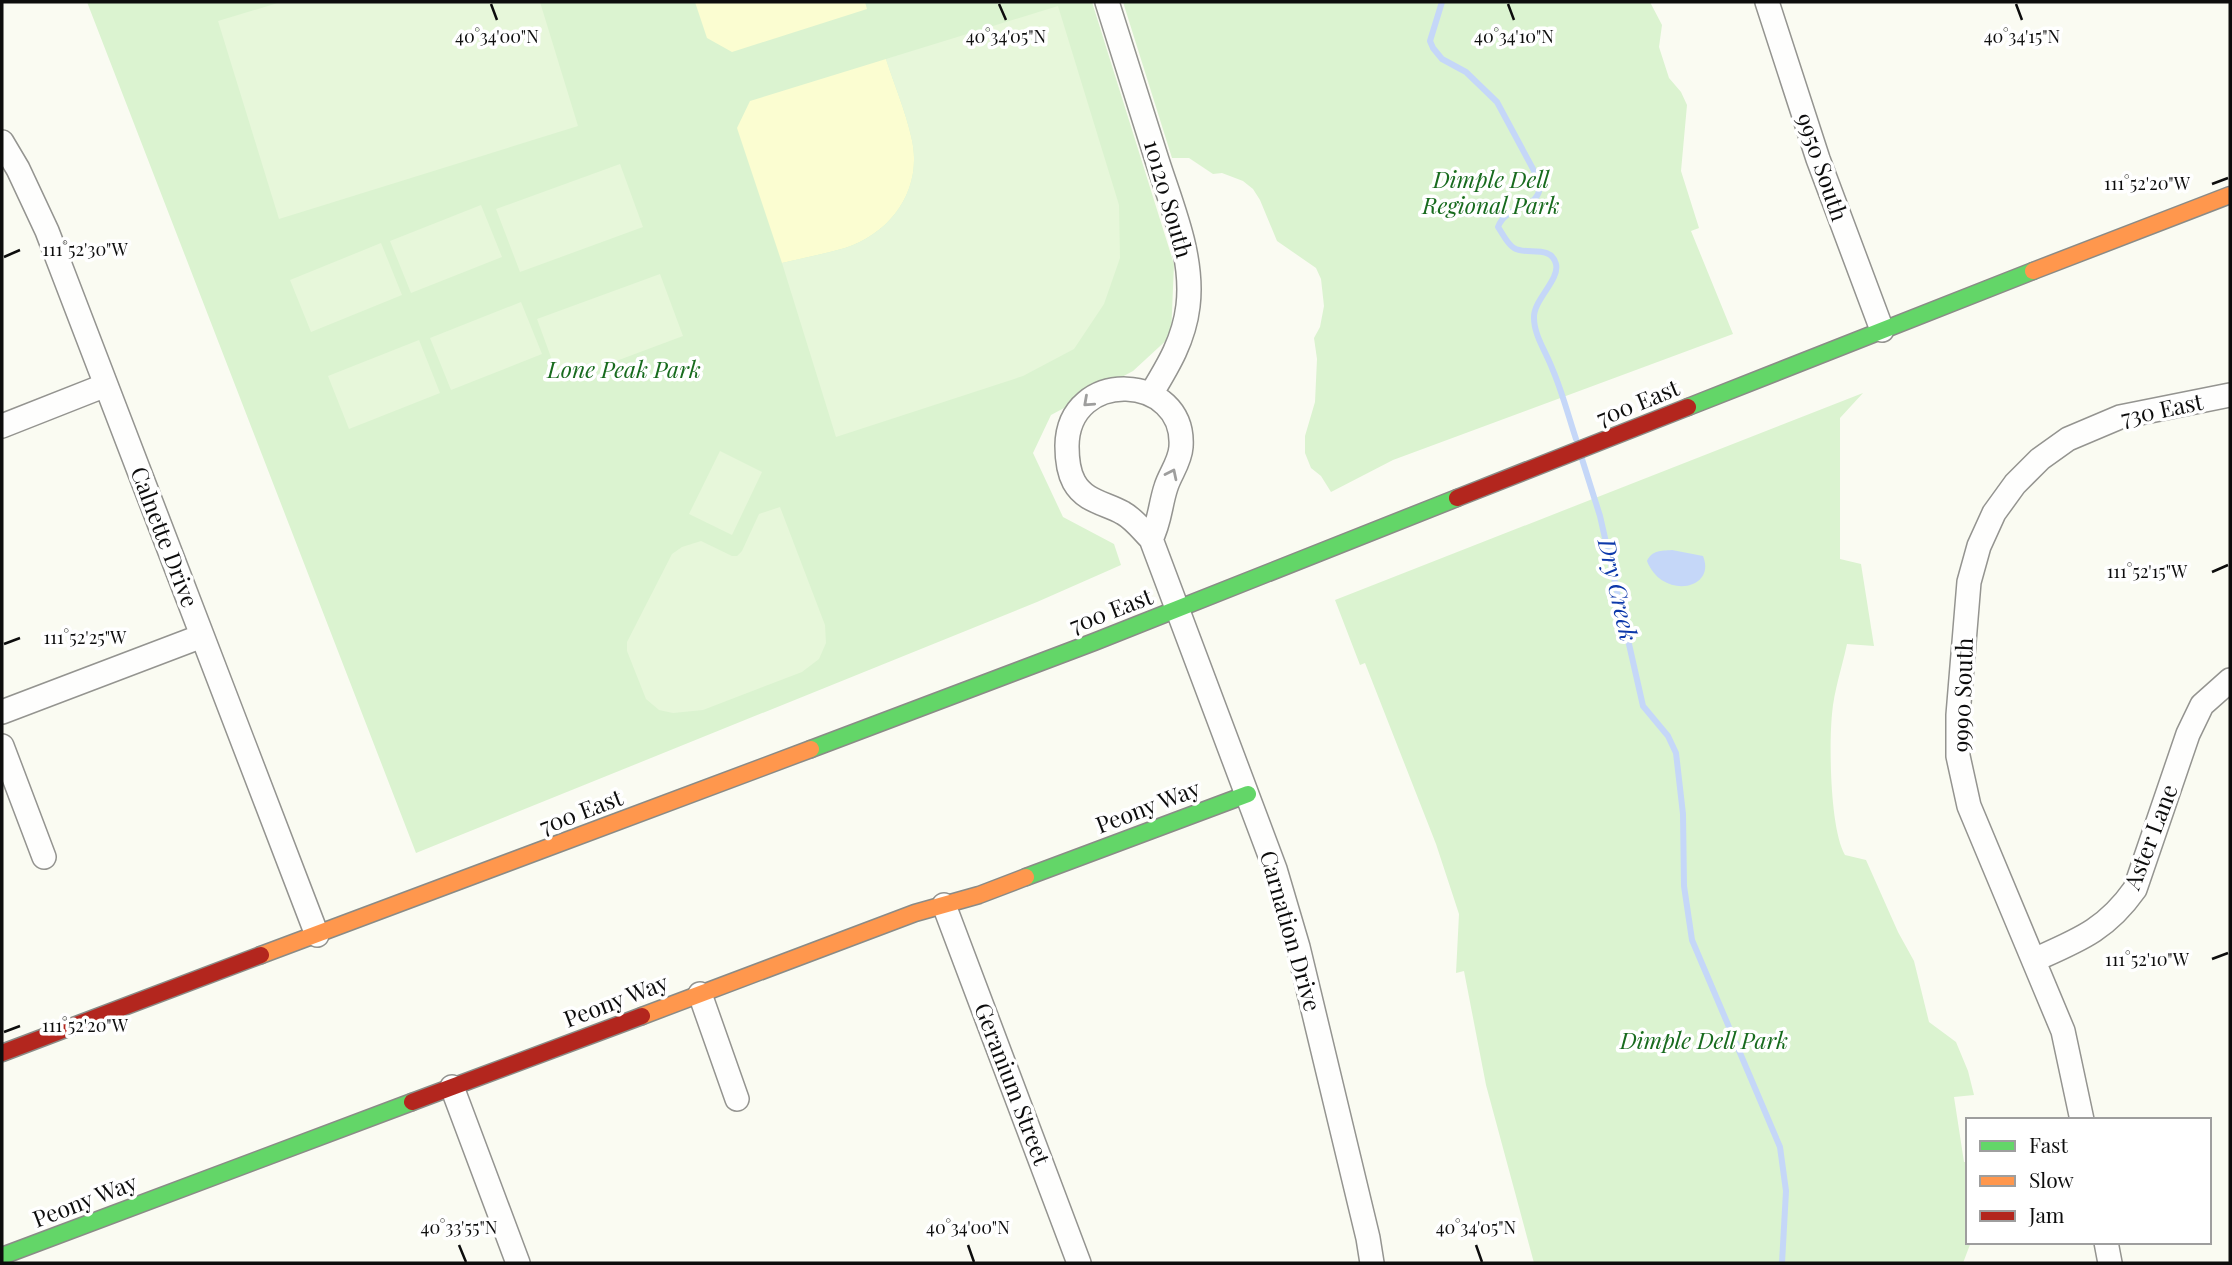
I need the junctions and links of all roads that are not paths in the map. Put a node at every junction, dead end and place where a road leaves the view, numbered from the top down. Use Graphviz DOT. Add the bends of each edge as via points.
graph roads {
  1 [pos="1107,2"];
  2 [pos="1767,2"];
  3 [pos="2,142"];
  4 [pos="2230,195"];
  5 [pos="1882,330"];
  6 [pos="106,385"];
  7 [pos="1151,394"];
  8 [pos="2230,395"];
  9 [pos="2,426"];
  10 [pos="2094,427"];
  11 [pos="1151,539"];
  12 [pos="1177,609"];
  13 [pos="202,636"];
  14 [pos="2230,680"];
  15 [pos="2,712"];
  16 [pos="2,746"];
  17 [pos="1248,794"];
  18 [pos="44,857"];
  19 [pos="944,905"];
  20 [pos="317,936"];
  21 [pos="2034,961"];
  22 [pos="700,994"];
  23 [pos="2,1053"];
  24 [pos="452,1087"];
  25 [pos="737,1099"];
  26 [pos="2082,1118"];
  27 [pos="2106,1244"];
  28 [pos="2,1256"];
  29 [pos="518,1263"];
  30 [pos="1079,1263"];
  31 [pos="1372,1263"];
  32 [pos="2110,1263"];
  1 -- 7 [label="street, 10120 South" via="1179,230 1188,276 1184,328 1176,352"];
  2 -- 5 [label="street, 9950 South" via="1818,159"];
  3 -- 6 [label="street, Calnette Drive" via="47,231"];
  4 -- 5 [label="main road, 700 East"];
  5 -- 12 [label="main road, 700 East"];
  6 -- 9 [label="street"];
  6 -- 13 [label="street, Calnette Drive"];
  11 -- 7 [label="street, one-way" via="1181,446 1177,424"];
  7 -- 11 [label="street, one-way" via="1126,388 1098,394 1071,422 1068,447 1072,477 1081,491 1124,513"];
  8 -- 10 [label="street, 730 East" via="2120,417"];
  10 -- 21 [label="street, 9990 South" via="2039,459 2015,484 1994,513 1969,582 1958,756 1969,806"];
  11 -- 12 [label="street"];
  12 -- 17 [label="street, Carnation Drive"];
  12 -- 20 [label="main road, 700 East"];
  13 -- 15 [label="street"];
  13 -- 20 [label="street, Calnette Drive"];
  14 -- 21 [label="street, Aster Lane" via="2202,705 2188,734 2135,889 2099,929"];
  16 -- 18 [label="street"];
  17 -- 19 [label="main road, Peony Way"];
  17 -- 31 [label="street, Carnation Drive" via="1298,947"];
  19 -- 22 [label="main road, Peony Way"];
  19 -- 30 [label="street, Geranium Street"];
  20 -- 23 [label="main road, 700 East"];
  21 -- 26 [label="street, 9990 South" via="2063,1031"];
  22 -- 24 [label="main road, Peony Way"];
  22 -- 25 [label="street"];
  24 -- 28 [label="main road, Peony Way"];
  24 -- 29 [label="street"];
  27 -- 32 [label="street"];
}
